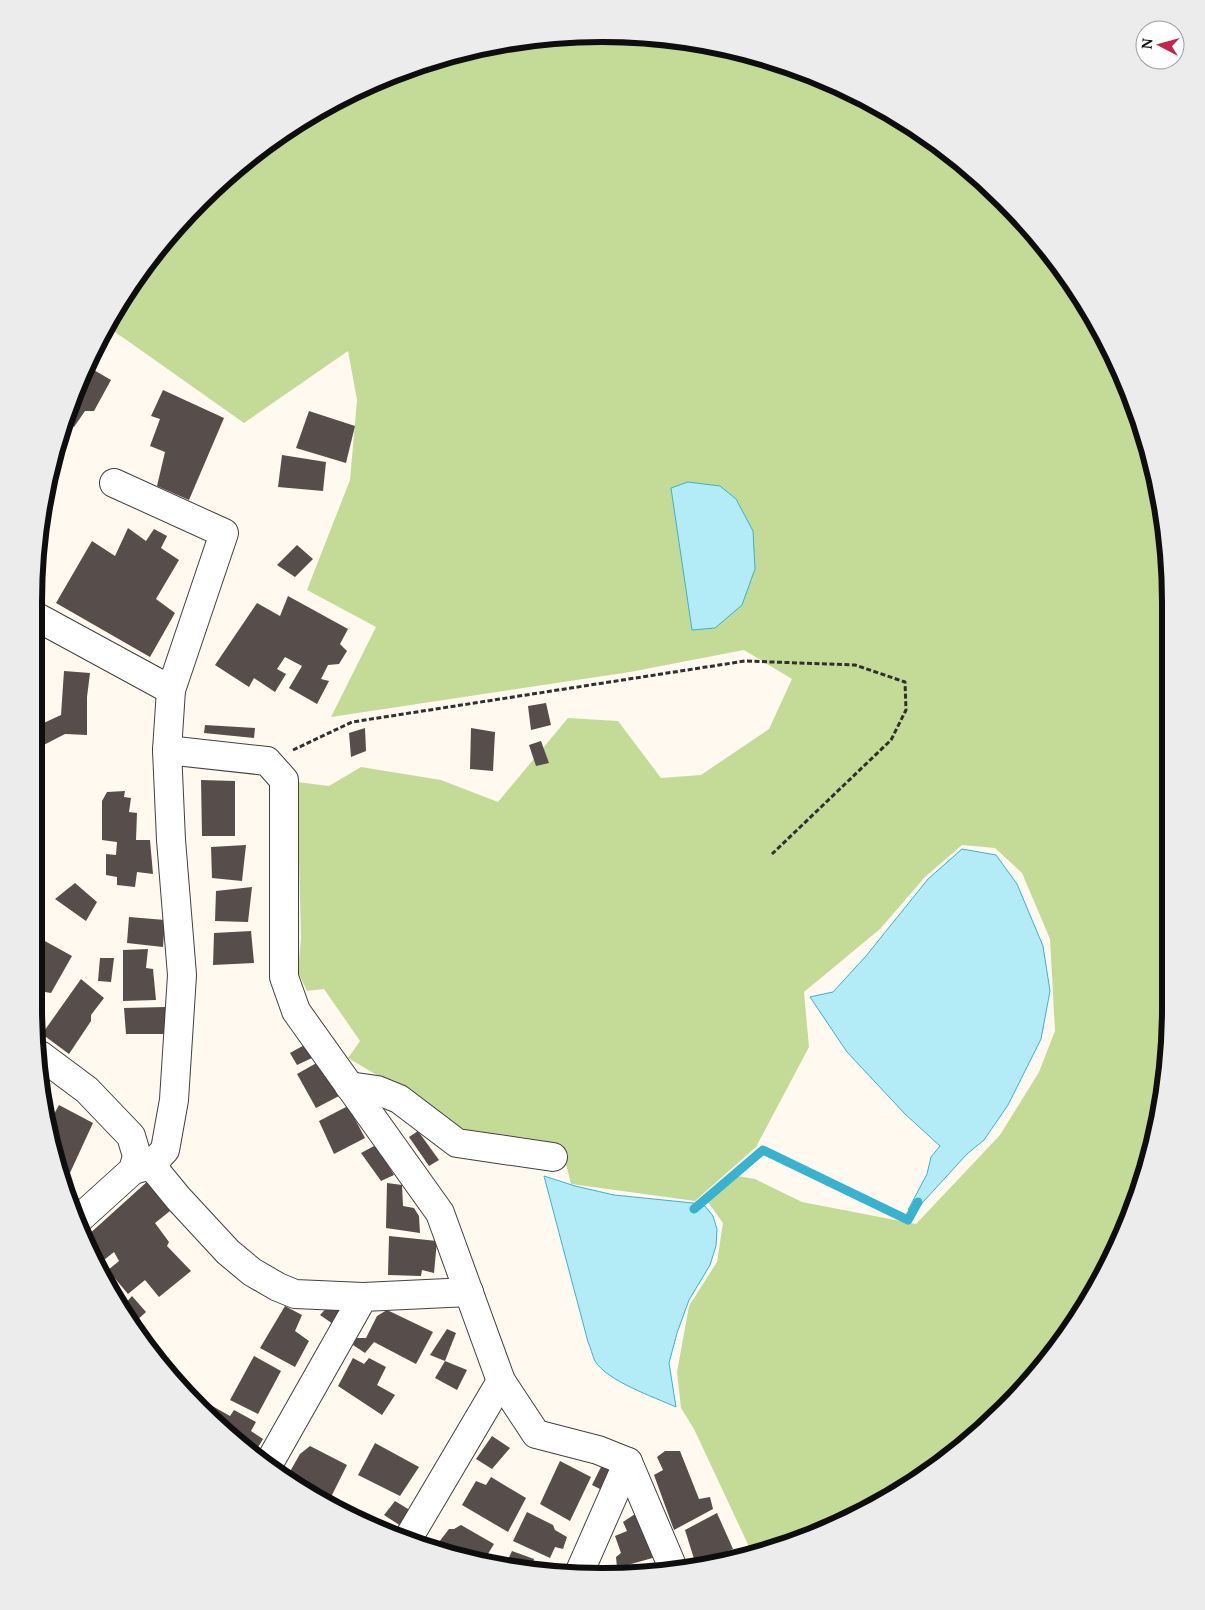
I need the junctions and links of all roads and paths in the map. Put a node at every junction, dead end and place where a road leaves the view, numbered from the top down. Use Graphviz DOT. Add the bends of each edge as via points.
graph roads {
  1 [pos="114,484"];
  2 [pos="42,620"];
  3 [pos="171,690"];
  4 [pos="167,750"];
  5 [pos="267,761"];
  6 [pos="772,854"];
  7 [pos="45,1059"];
  8 [pos="349,1086"];
  9 [pos="553,1157"];
  10 [pos="142,1168"];
  11 [pos="83,1216"];
  12 [pos="469,1292"];
  13 [pos="363,1297"];
  14 [pos="501,1381"];
  15 [pos="271,1459"];
  16 [pos="628,1462"];
  17 [pos="411,1534"];
  18 [pos="671,1563"];
  19 [pos="582,1567"];
  1 -- 3 [label="street" via="224,533"];
  2 -- 3 [label="street"];
  3 -- 4 [label="street"];
  4 -- 5 [label="street"];
  4 -- 10 [label="street" via="182,975 172,1110 165,1150"];
  5 -- 6 [label="path" via="352,722 745,662 855,665 906,682 906,710 891,740"];
  5 -- 8 [label="street" via="284,780 284,977 296,1011"];
  7 -- 10 [label="street" via="87,1090 131,1136"];
  8 -- 9 [label="street" via="377,1090 399,1099 457,1143"];
  8 -- 12 [label="street" via="440,1212"];
  10 -- 11 [label="street"];
  10 -- 13 [label="street" via="178,1198 228,1252 252,1272 295,1294"];
  12 -- 13 [label="street"];
  12 -- 14 [label="street"];
  13 -- 15 [label="street"];
  14 -- 16 [label="street" via="536,1434 598,1450"];
  14 -- 17 [label="street"];
  16 -- 18 [label="street"];
  16 -- 19 [label="street"];
}
